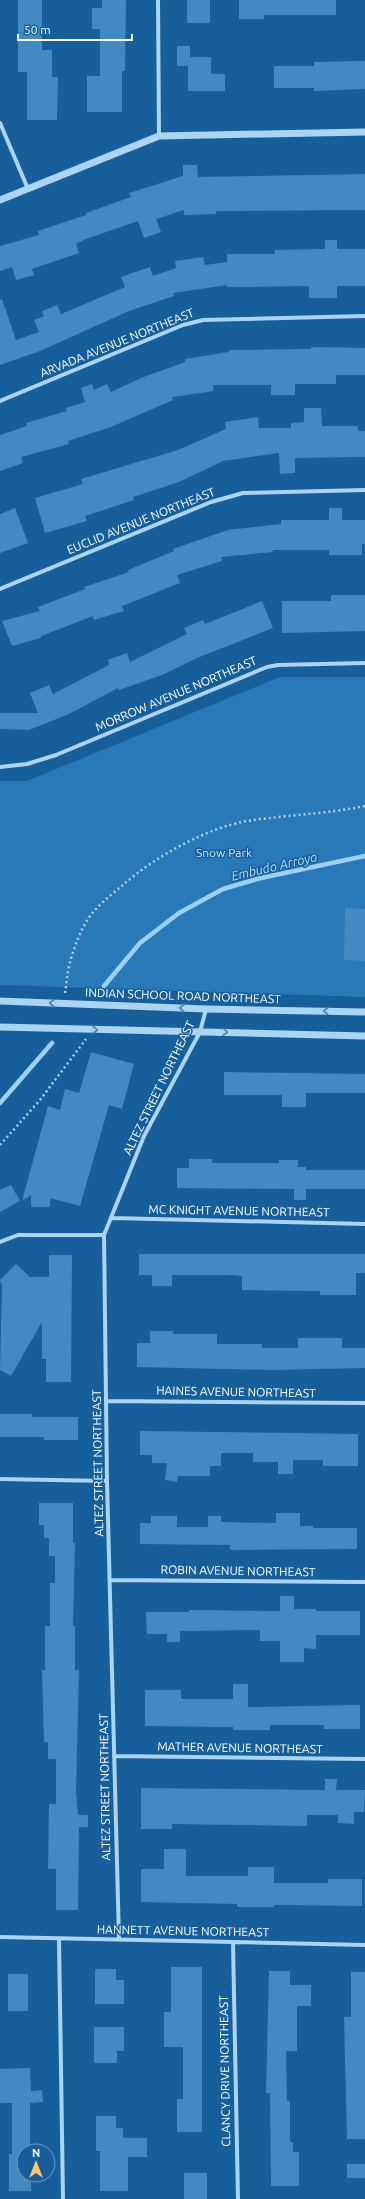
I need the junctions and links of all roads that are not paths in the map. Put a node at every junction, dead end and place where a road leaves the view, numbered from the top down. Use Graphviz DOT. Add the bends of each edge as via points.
graph roads {
  1 [pos="158,0"];
  2 [pos="0,123"];
  3 [pos="365,132"];
  4 [pos="159,136"];
  5 [pos="28,189"];
  6 [pos="0,200"];
  7 [pos="365,316"];
  8 [pos="0,401"];
  9 [pos="365,490"];
  10 [pos="0,589"];
  11 [pos="365,663"];
  12 [pos="0,766"];
  13 [pos="0,1001"];
  14 [pos="206,1009"];
  15 [pos="365,1012"];
  16 [pos="0,1027"];
  17 [pos="200,1032"];
  18 [pos="365,1036"];
  19 [pos="112,1218"];
  20 [pos="365,1224"];
  21 [pos="104,1235"];
  22 [pos="0,1242"];
  23 [pos="107,1401"];
  24 [pos="365,1403"];
  25 [pos="0,1479"];
  26 [pos="107,1481"];
  27 [pos="110,1580"];
  28 [pos="365,1582"];
  29 [pos="114,1756"];
  30 [pos="365,1759"];
  31 [pos="0,1937"];
  32 [pos="58,1939"];
  33 [pos="119,1939"];
  34 [pos="233,1943"];
  35 [pos="365,1945"];
  36 [pos="63,2199"];
  37 [pos="238,2199"];
  1 -- 4 [label="street"];
  2 -- 5 [label="street"];
  3 -- 4 [label="street"];
  4 -- 5 [label="street"];
  5 -- 6 [label="street"];
  7 -- 8 [label="street, ARVADA AVENUE NORTHEAST" via="203,320 183,325"];
  9 -- 10 [label="street, EUCLID AVENUE NORTHEAST" via="243,493 211,502"];
  11 -- 12 [label="street, MORROW AVENUE NORTHEAST" via="266,667 56,755 27,764"];
  14 -- 13 [label="street, INDIAN SCHOOL ROAD NORTHEAST, one-way"];
  15 -- 14 [label="street, INDIAN SCHOOL ROAD NORTHEAST, one-way"];
  14 -- 17 [label="street, ALTEZ STREET NORTHEAST"];
  16 -- 17 [label="street, one-way"];
  17 -- 18 [label="street, one-way"];
  17 -- 19 [label="street, ALTEZ STREET NORTHEAST" via="144,1136"];
  19 -- 20 [label="street, MC KNIGHT AVENUE NORTHEAST"];
  19 -- 21 [label="street, ALTEZ STREET NORTHEAST"];
  21 -- 22 [label="street" via="18,1235"];
  21 -- 23 [label="street, ALTEZ STREET NORTHEAST"];
  23 -- 24 [label="street, HAINES AVENUE NORTHEAST"];
  23 -- 26 [label="street, ALTEZ STREET NORTHEAST"];
  25 -- 26 [label="street"];
  26 -- 27 [label="street, ALTEZ STREET NORTHEAST"];
  27 -- 28 [label="street, ROBIN AVENUE NORTHEAST"];
  27 -- 29 [label="street, ALTEZ STREET NORTHEAST"];
  29 -- 30 [label="street, MATHER AVENUE NORTHEAST"];
  29 -- 33 [label="street, ALTEZ STREET NORTHEAST"];
  31 -- 32 [label="street, HANNETT AVENUE NORTHEAST"];
  32 -- 33 [label="street, HANNETT AVENUE NORTHEAST"];
  32 -- 36 [label="street"];
  33 -- 34 [label="street, HANNETT AVENUE NORTHEAST"];
  34 -- 35 [label="street, HANNETT AVENUE NORTHEAST"];
  34 -- 37 [label="street, CLANCY DRIVE NORTHEAST"];
}
